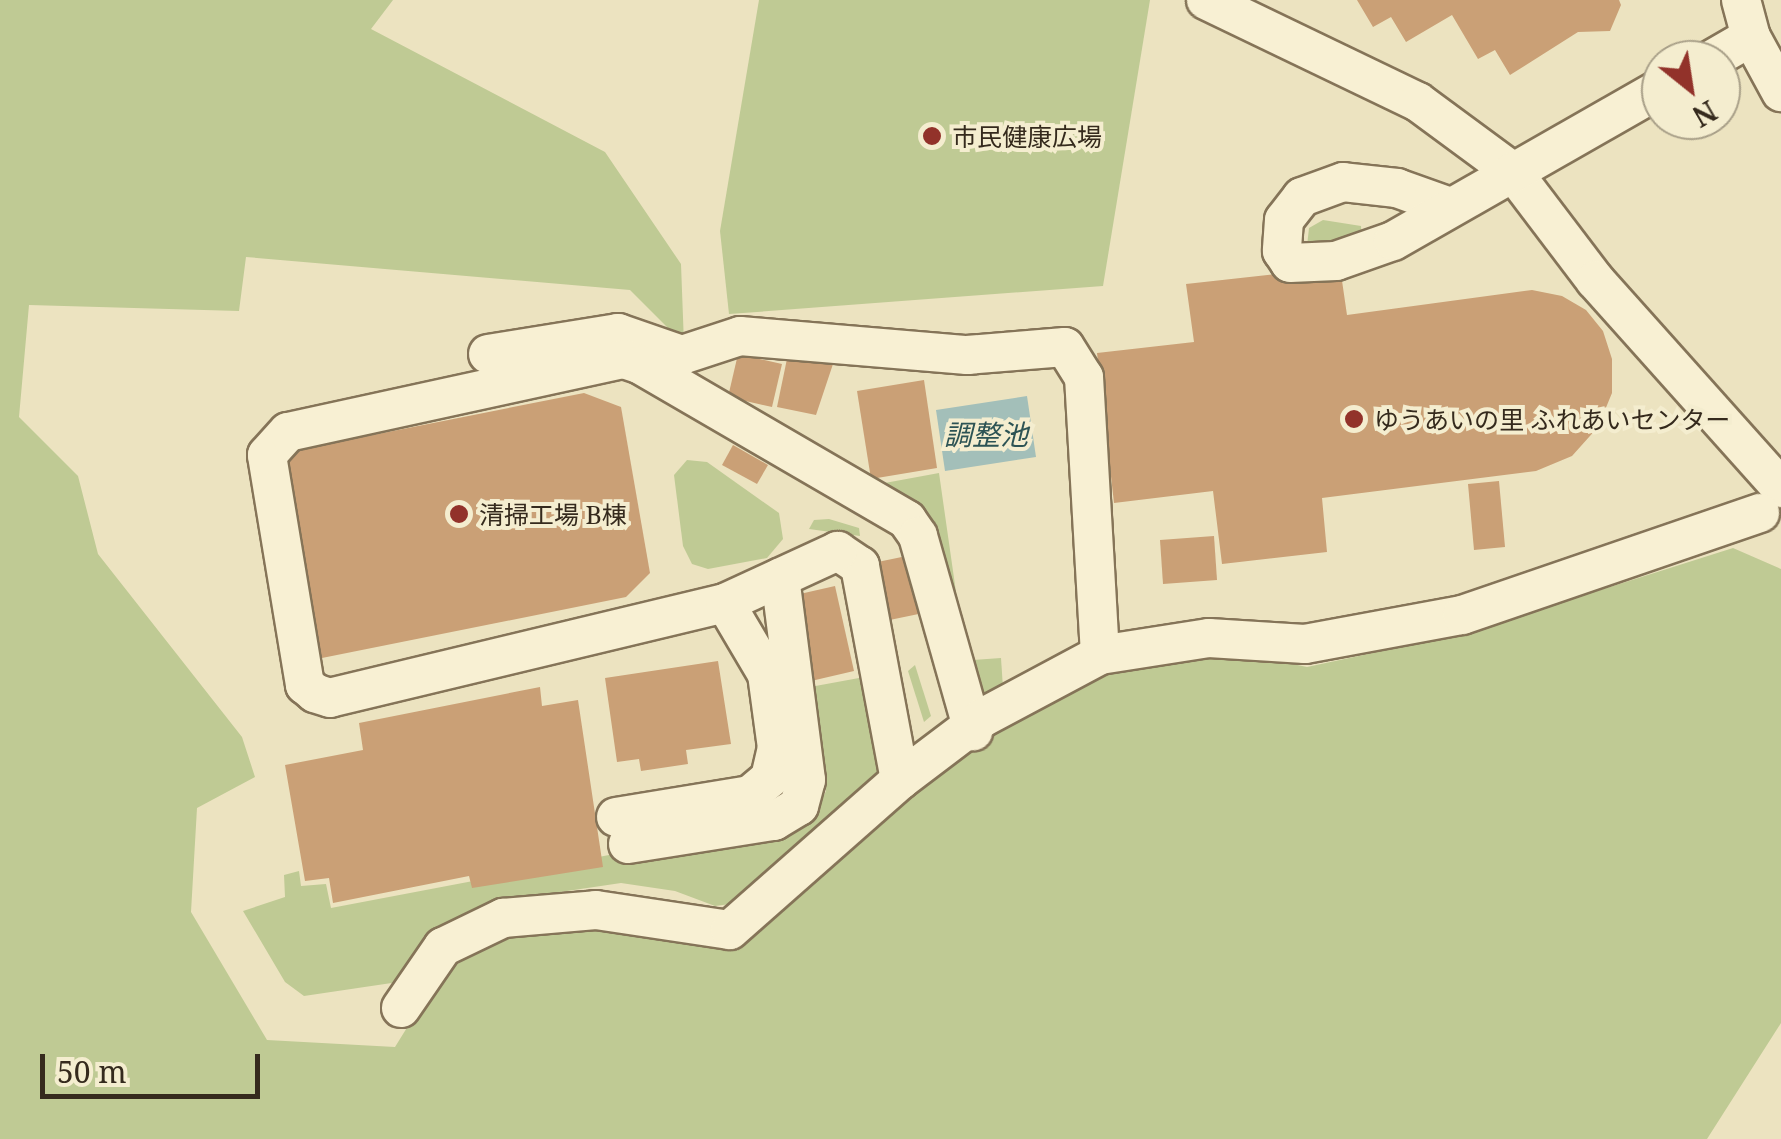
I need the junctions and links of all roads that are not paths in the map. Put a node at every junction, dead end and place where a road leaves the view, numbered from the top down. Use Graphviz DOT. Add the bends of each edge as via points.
graph roads {
  1 [pos="1206,0"];
  2 [pos="1742,0"];
  3 [pos="1751,38"];
  4 [pos="1741,44"];
  5 [pos="1781,92"];
  6 [pos="1641,99"];
  7 [pos="1513,172"];
  8 [pos="1371,189"];
  9 [pos="1447,206"];
  10 [pos="1393,241"];
  11 [pos="488,354"];
  12 [pos="1770,500"];
  13 [pos="780,578"];
  14 [pos="724,603"];
  15 [pos="1100,655"];
  16 [pos="974,731"];
  17 [pos="900,780"];
  18 [pos="401,1008"];
  1 -- 7 [label="street" via="1418,102"];
  2 -- 3 [label="street"];
  3 -- 4 [label="street"];
  3 -- 5 [label="street"];
  6 -- 7 [label="street"];
  7 -- 9 [label="street"];
  7 -- 12 [label="street"];
  8 -- 9 [label="street" via="1396,188"];
  8 -- 10 [label="street"];
  8 -- 10 [label="street" via="1342,182 1302,196 1284,220 1282,251 1290,263 1336,260"];
  9 -- 10 [label="street"];
  11 -- 15 [label="street" via="618,333 682,355 740,336 967,355 1065,347 1084,377"];
  12 -- 15 [label="street" via="1462,615 1306,644 1209,638"];
  13 -- 14 [label="street"];
  13 -- 14 [label="street" via="806,780 799,806 774,821 622,830 750,795 770,778 777,748 767,674"];
  13 -- 17 [label="street" via="838,551 860,566"];
  14 -- 16 [label="street" via="330,698 305,686 267,455 288,432 624,360 641,365 906,520 918,536"];
  15 -- 16 [label="street" via="982,718"];
  16 -- 17 [label="street"];
  17 -- 18 [label="street" via="730,930 596,910 503,918 443,948"];
}
